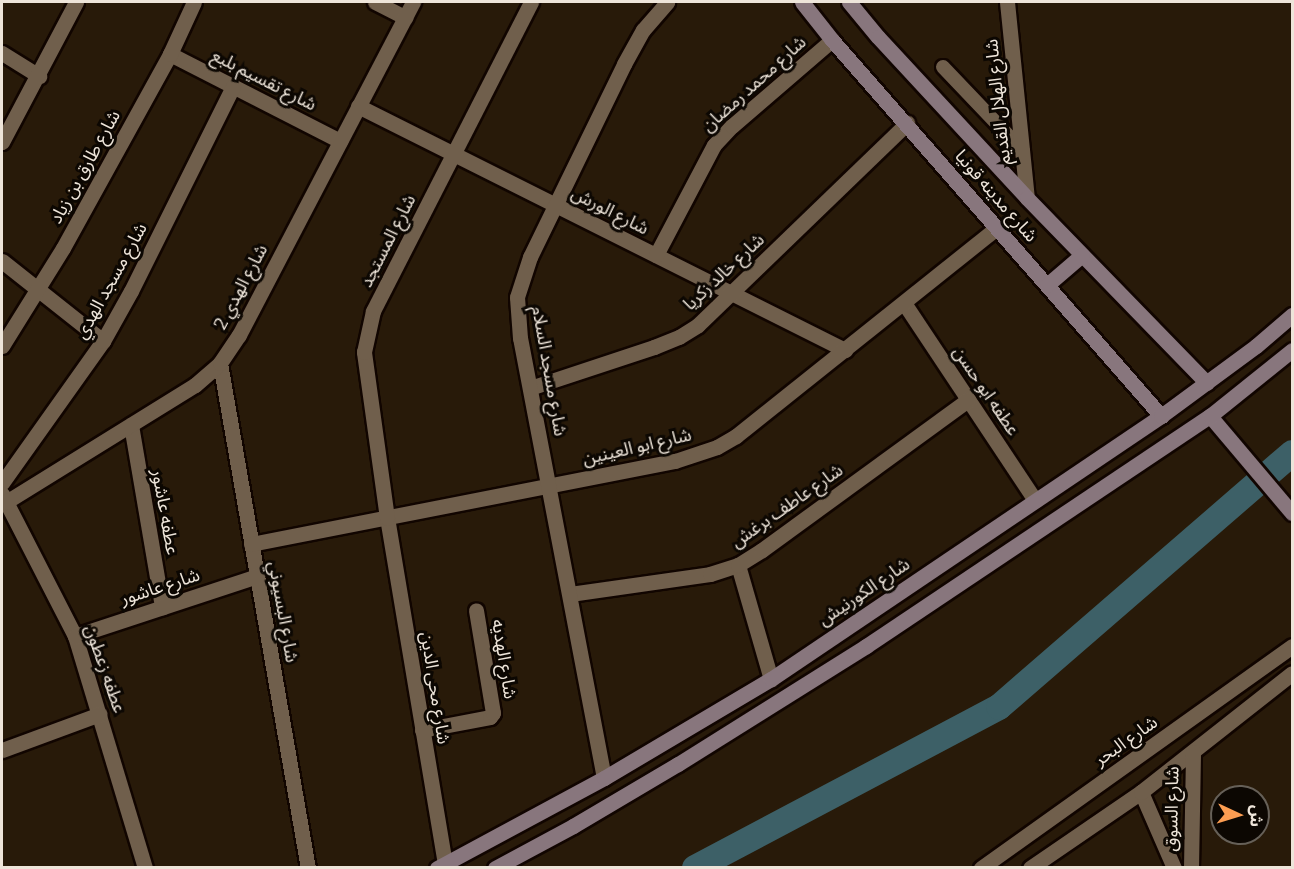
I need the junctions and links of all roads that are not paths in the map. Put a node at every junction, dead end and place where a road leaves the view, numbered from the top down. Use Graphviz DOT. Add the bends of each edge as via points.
graph roads {
  1 [pos="76,2"];
  2 [pos="194,2"];
  3 [pos="375,2"];
  4 [pos="413,2"];
  5 [pos="531,2"];
  6 [pos="667,2"];
  7 [pos="802,2"];
  8 [pos="849,2"];
  9 [pos="1007,2"];
  10 [pos="405,17"];
  11 [pos="832,40"];
  12 [pos="2,53"];
  13 [pos="170,54"];
  14 [pos="943,67"];
  15 [pos="39,76"];
  16 [pos="233,86"];
  17 [pos="358,106"];
  18 [pos="907,123"];
  19 [pos="340,141"];
  20 [pos="2,142"];
  21 [pos="1023,151"];
  22 [pos="454,154"];
  23 [pos="1028,198"];
  24 [pos="556,205"];
  25 [pos="997,228"];
  26 [pos="656,255"];
  27 [pos="1082,255"];
  28 [pos="2,261"];
  29 [pos="1047,285"];
  30 [pos="39,289"];
  31 [pos="733,292"];
  32 [pos="904,303"];
  33 [pos="1293,315"];
  34 [pos="103,341"];
  35 [pos="2,346"];
  36 [pos="845,350"];
  37 [pos="1293,350"];
  38 [pos="220,363"];
  39 [pos="1207,383"];
  40 [pos="530,388"];
  41 [pos="968,400"];
  42 [pos="1161,416"];
  43 [pos="1210,416"];
  44 [pos="131,425"];
  45 [pos="2,483"];
  46 [pos="550,486"];
  47 [pos="4,497"];
  48 [pos="1035,500"];
  49 [pos="1293,513"];
  50 [pos="387,518"];
  51 [pos="251,544"];
  52 [pos="738,565"];
  53 [pos="257,576"];
  54 [pos="570,594"];
  55 [pos="162,607"];
  56 [pos="476,610"];
  57 [pos="75,636"];
  58 [pos="1293,646"];
  59 [pos="1293,673"];
  60 [pos="771,679"];
  61 [pos="100,714"];
  62 [pos="422,730"];
  63 [pos="2,750"];
  64 [pos="1193,752"];
  65 [pos="604,778"];
  66 [pos="1141,792"];
  67 [pos="441,866"];
  68 [pos="988,866"];
  69 [pos="146,867"];
  70 [pos="308,867"];
  71 [pos="495,867"];
  72 [pos="1030,867"];
  73 [pos="1174,867"];
  74 [pos="1191,867"];
  1 -- 15 [label="street"];
  2 -- 13 [label="street, شارع طارق بن زياد"];
  3 -- 10 [label="street"];
  4 -- 10 [label="street, شارع الهدي 2"];
  5 -- 22 [label="street, شارع المستجد"];
  6 -- 24 [label="street, شارع مسجد السلام" via="643,30 624,64"];
  7 -- 11 [label="main road, شارع مدينه قونيا"];
  8 -- 23 [label="main road, شارع مدينه قونيا"];
  9 -- 21 [label="street, شارع الهلال القديم"];
  10 -- 17 [label="street, شارع الهدي 2"];
  11 -- 18 [label="main road, شارع مدينه قونيا"];
  11 -- 26 [label="street, شارع محمد رمضان" via="714,145"];
  12 -- 15 [label="street"];
  13 -- 16 [label="street, شارع تقسيم بلبع"];
  13 -- 30 [label="street, شارع طارق بن زياد"];
  14 -- 21 [label="lane"];
  15 -- 20 [label="street"];
  16 -- 19 [label="street, شارع تقسيم بلبع"];
  16 -- 34 [label="street, شارع مسجد الهدي"];
  17 -- 19 [label="street, شارع الهدي 2"];
  17 -- 22 [label="street, شارع الورش"];
  18 -- 25 [label="main road, شارع مدينه قونيا"];
  18 -- 31 [label="street, شارع خالد زكريا"];
  19 -- 38 [label="street, شارع الهدي 2" via="239,335"];
  21 -- 23 [label="street, شارع الهلال القديم"];
  22 -- 24 [label="street, شارع الورش"];
  22 -- 50 [label="street, شارع المستجد" via="366,331 365,376"];
  23 -- 27 [label="main road, شارع مدينه قونيا"];
  24 -- 26 [label="street, شارع الورش"];
  24 -- 40 [label="street, شارع مسجد السلام" via="524,270 517,297"];
  25 -- 29 [label="main road, شارع مدينه قونيا"];
  25 -- 32 [label="street, شارع ابو العينين"];
  26 -- 31 [label="street, شارع الورش"];
  27 -- 29 [label="main road"];
  27 -- 39 [label="main road, شارع مدينه قونيا"];
  28 -- 30 [label="street"];
  29 -- 42 [label="main road, شارع مدينه قونيا"];
  30 -- 34 [label="street"];
  30 -- 35 [label="street, شارع طارق بن زياد"];
  31 -- 36 [label="street, شارع الورش"];
  31 -- 40 [label="street, شارع خالد زكريا" via="679,337"];
  32 -- 36 [label="street, شارع ابو العينين"];
  32 -- 41 [label="street, عطفه ابو حسن"];
  33 -- 39 [label="main road, شارع الكورنيش"];
  34 -- 45 [label="street, شارع مسجد الهدي"];
  36 -- 46 [label="street, شارع ابو العينين" via="717,447 675,461"];
  37 -- 43 [label="main road"];
  38 -- 44 [label="street, شارع الهدي 2" via="195,385"];
  38 -- 51 [label="street, شارع البسيوني"];
  39 -- 42 [label="main road, شارع الكورنيش"];
  40 -- 46 [label="street, شارع مسجد السلام"];
  41 -- 48 [label="street, عطفه ابو حسن"];
  41 -- 52 [label="street, شارع عاطف برغش"];
  42 -- 48 [label="main road, شارع الكورنيش"];
  43 -- 49 [label="main road"];
  43 -- 71 [label="main road" via="847,658 678,764"];
  44 -- 47 [label="street, شارع الهدي 2"];
  44 -- 55 [label="street, عطفه عاشور"];
  46 -- 50 [label="street, شارع ابو العينين"];
  46 -- 54 [label="street, شارع مسجد السلام"];
  47 -- 57 [label="street, عطفه زعطون"];
  48 -- 60 [label="main road, شارع الكورنيش"];
  50 -- 51 [label="street, شارع ابو العينين"];
  50 -- 62 [label="street, شارع محى الدين"];
  51 -- 53 [label="street, شارع البسيوني"];
  52 -- 54 [label="street, شارع عاطف برغش" via="710,574"];
  52 -- 60 [label="street"];
  53 -- 55 [label="street, شارع عاشور"];
  53 -- 70 [label="street, شارع البسيوني"];
  54 -- 65 [label="street, شارع مسجد السلام"];
  55 -- 57 [label="street, شارع عاشور"];
  56 -- 62 [label="street, شارع الهديه" via="492,715"];
  57 -- 61 [label="street, عطفه زعطون"];
  58 -- 68 [label="street, شارع البحر"];
  59 -- 64 [label="street"];
  60 -- 65 [label="main road, شارع الكورنيش"];
  61 -- 63 [label="street"];
  61 -- 69 [label="street, عطفه زعطون"];
  62 -- 67 [label="street, شارع محى الدين"];
  64 -- 66 [label="street"];
  64 -- 74 [label="street, شارع السوق"];
  65 -- 67 [label="main road, شارع الكورنيش"];
  66 -- 72 [label="street"];
  66 -- 73 [label="street, شارع السوق"];
}
